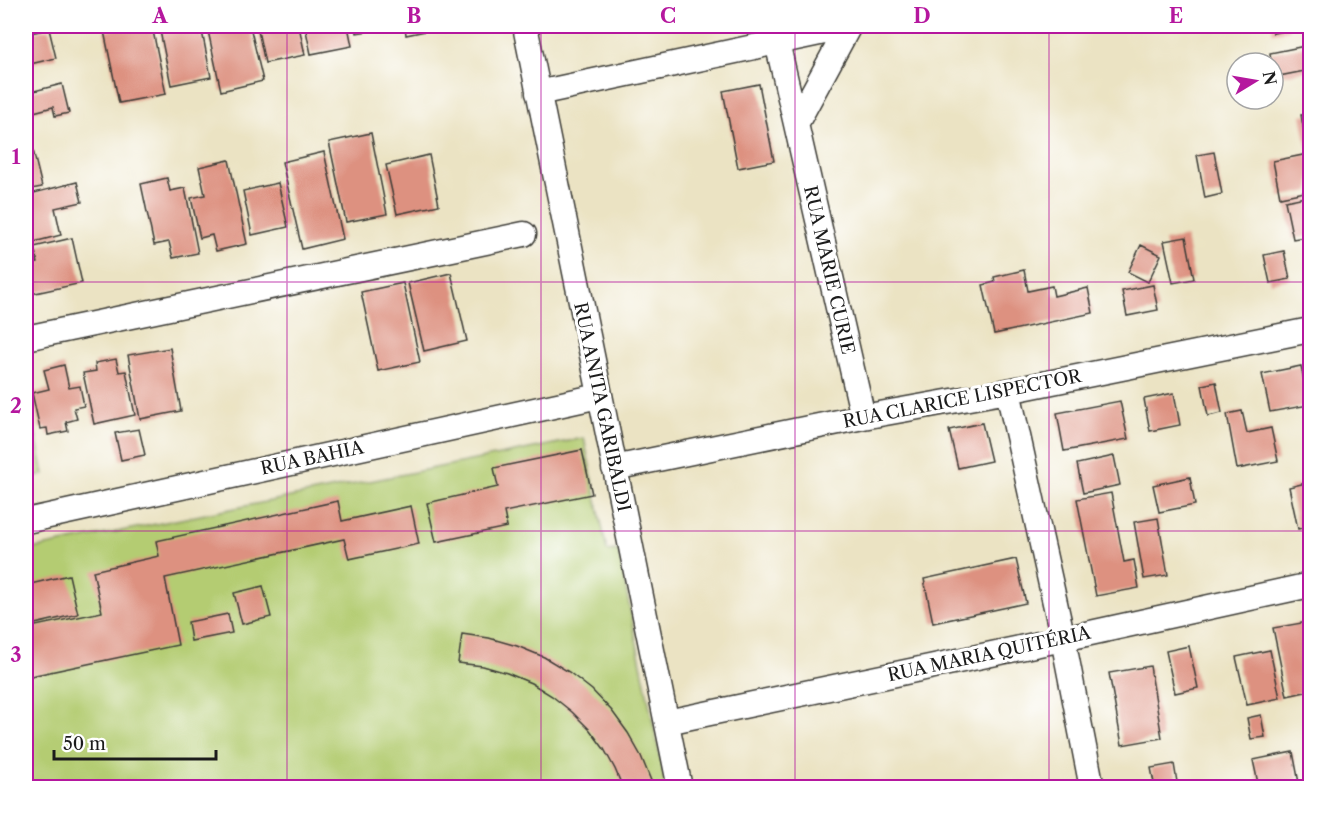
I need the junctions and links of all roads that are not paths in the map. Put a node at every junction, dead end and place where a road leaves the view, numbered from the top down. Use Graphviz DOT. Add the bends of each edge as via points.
graph roads {
  1 [pos="525,26"];
  2 [pos="848,26"];
  3 [pos="777,42"];
  4 [pos="538,93"];
  5 [pos="796,124"];
  6 [pos="524,234"];
  7 [pos="1311,330"];
  8 [pos="26,338"];
  9 [pos="1008,391"];
  10 [pos="599,396"];
  11 [pos="863,417"];
  12 [pos="614,468"];
  13 [pos="26,521"];
  14 [pos="1311,585"];
  15 [pos="1063,639"];
  16 [pos="667,722"];
  17 [pos="680,788"];
  18 [pos="1092,788"];
  1 -- 4 [label="street, RUA ANITA GARIBALDI"];
  2 -- 3 [label="street"];
  2 -- 5 [label="street"];
  3 -- 4 [label="street"];
  3 -- 5 [label="street, RUA MARIE CURIE"];
  4 -- 10 [label="street, RUA ANITA GARIBALDI"];
  5 -- 11 [label="street, RUA MARIE CURIE"];
  6 -- 8 [label="street"];
  7 -- 9 [label="street, RUA CLARICE LISPECTOR"];
  9 -- 11 [label="street, RUA CLARICE LISPECTOR"];
  9 -- 15 [label="street"];
  10 -- 12 [label="street, RUA ANITA GARIBALDI"];
  10 -- 13 [label="street, RUA BAHIA"];
  11 -- 12 [label="street, RUA CLARICE LISPECTOR"];
  12 -- 16 [label="street, RUA ANITA GARIBALDI"];
  14 -- 15 [label="street, RUA MARIA QUITÉRIA"];
  15 -- 16 [label="street, RUA MARIA QUITÉRIA"];
  15 -- 18 [label="street"];
  16 -- 17 [label="street, RUA ANITA GARIBALDI"];
}
